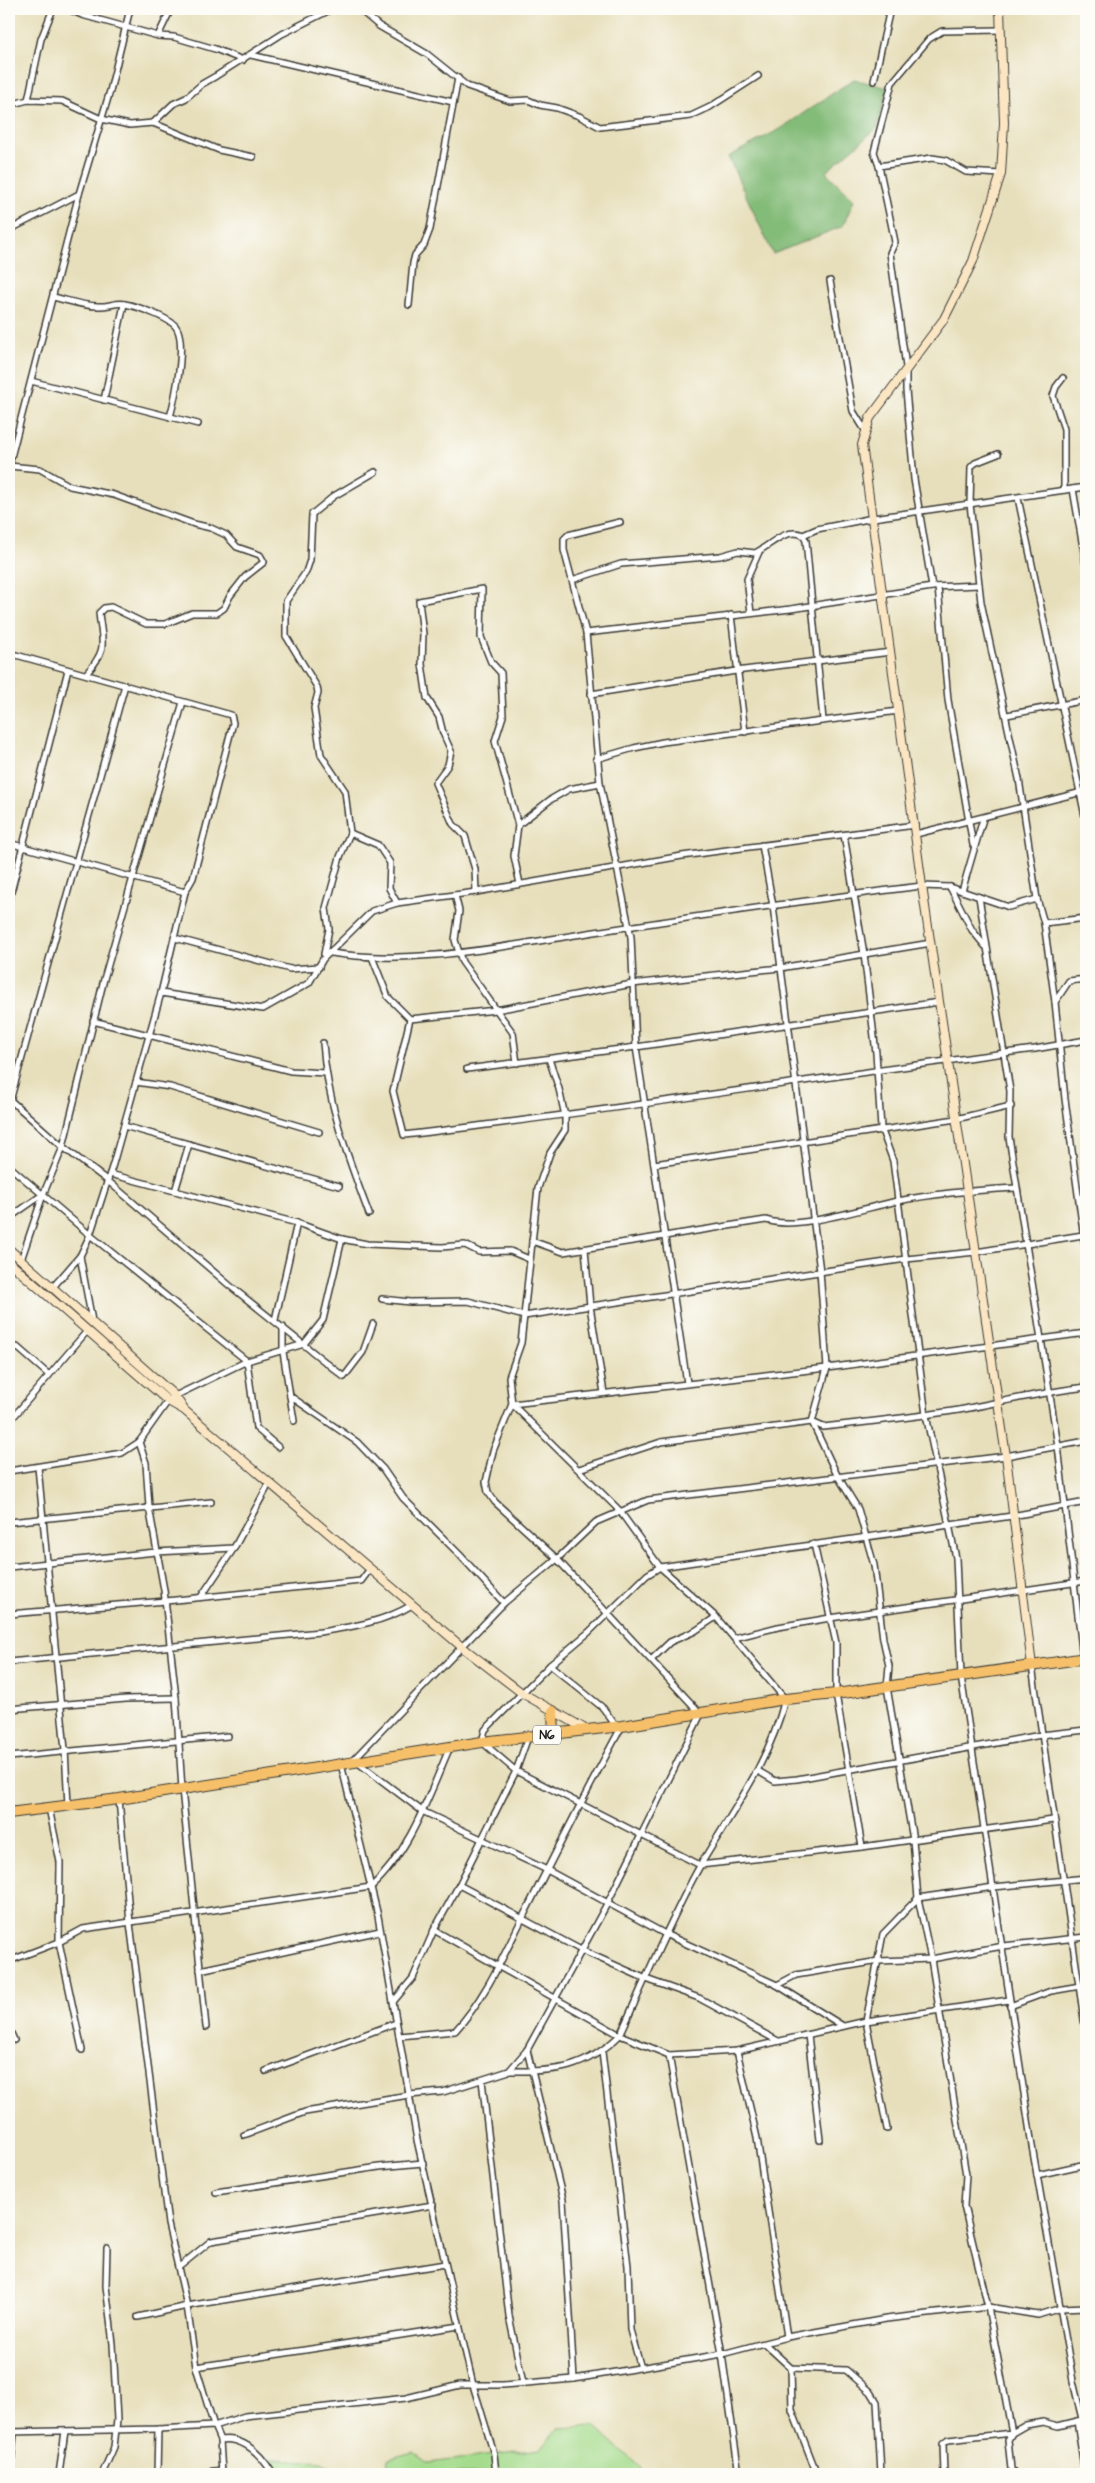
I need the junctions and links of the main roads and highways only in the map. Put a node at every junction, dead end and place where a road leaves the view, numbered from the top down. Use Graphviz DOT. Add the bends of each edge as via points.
graph roads {
  1 [pos="1085,1658"];
  2 [pos="553,1711"];
  3 [pos="554,1734"];
  4 [pos="9,1813"];
  1 -- 3 [label="highway, N6"];
  2 -- 3 [label="highway"];
  3 -- 4 [label="highway, N6"];
}
